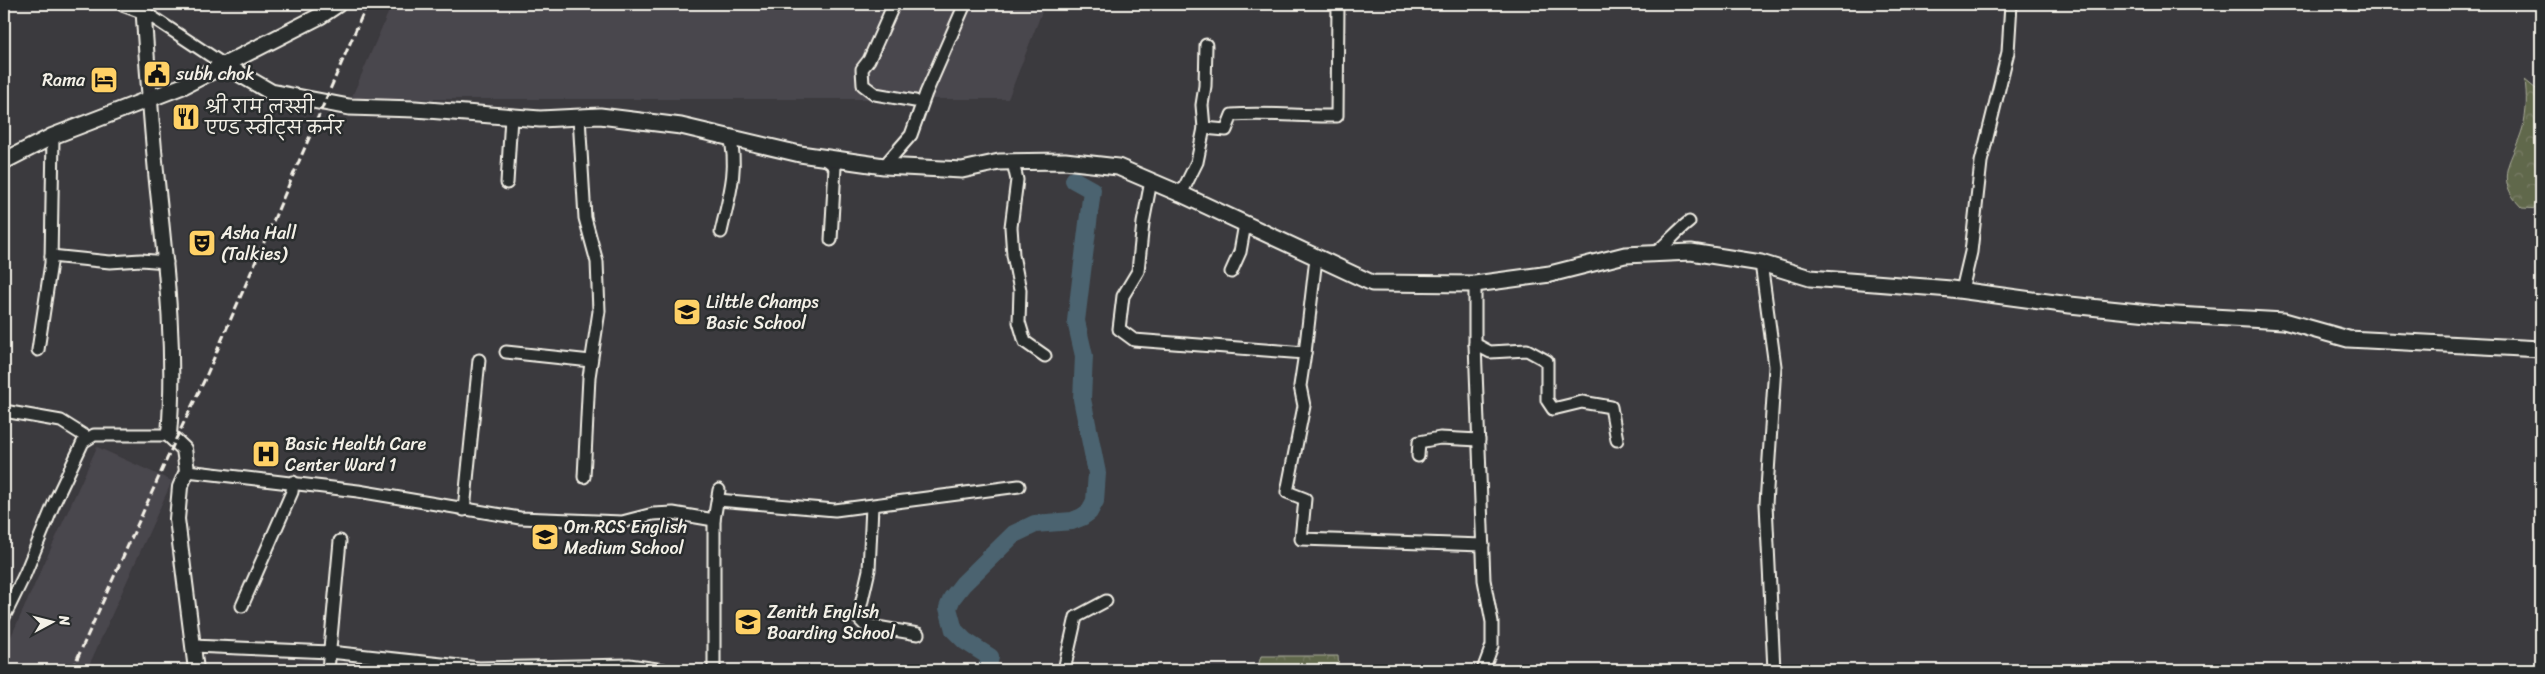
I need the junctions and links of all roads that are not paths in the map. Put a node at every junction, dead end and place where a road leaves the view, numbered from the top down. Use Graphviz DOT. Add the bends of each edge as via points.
graph roads {
  1 [pos="124,4"];
  2 [pos="338,4"];
  3 [pos="894,4"];
  4 [pos="965,4"];
  5 [pos="1338,4"];
  6 [pos="2011,4"];
  7 [pos="143,8"];
  8 [pos="1206,45"];
  9 [pos="226,66"];
  10 [pos="150,100"];
  11 [pos="915,101"];
  12 [pos="511,117"];
  13 [pos="579,117"];
  14 [pos="1204,128"];
  15 [pos="53,136"];
  16 [pos="730,137"];
  17 [pos="825,158"];
  18 [pos="4,161"];
  19 [pos="1013,162"];
  20 [pos="884,166"];
  21 [pos="1151,181"];
  22 [pos="507,183"];
  23 [pos="1181,194"];
  24 [pos="1689,222"];
  25 [pos="1245,224"];
  26 [pos="721,232"];
  27 [pos="830,240"];
  28 [pos="1654,254"];
  29 [pos="51,256"];
  30 [pos="1316,258"];
  31 [pos="167,262"];
  32 [pos="1761,263"];
  33 [pos="1232,272"];
  34 [pos="1475,284"];
  35 [pos="1962,290"];
  36 [pos="1474,344"];
  37 [pos="2541,349"];
  38 [pos="38,350"];
  39 [pos="506,352"];
  40 [pos="1305,353"];
  41 [pos="1045,356"];
  42 [pos="479,360"];
  43 [pos="591,361"];
  44 [pos="4,411"];
  45 [pos="169,435"];
  46 [pos="88,438"];
  47 [pos="1479,440"];
  48 [pos="1617,440"];
  49 [pos="1418,456"];
  50 [pos="187,471"];
  51 [pos="584,477"];
  52 [pos="293,482"];
  53 [pos="1018,486"];
  54 [pos="872,506"];
  55 [pos="464,510"];
  56 [pos="714,520"];
  57 [pos="340,541"];
  58 [pos="1483,545"];
  59 [pos="4,590"];
  60 [pos="16,592"];
  61 [pos="1106,601"];
  62 [pos="242,606"];
  63 [pos="4,617"];
  64 [pos="918,634"];
  65 [pos="193,646"];
  66 [pos="330,652"];
  67 [pos="196,670"];
  68 [pos="328,670"];
  69 [pos="664,670"];
  70 [pos="714,670"];
  71 [pos="1064,670"];
  72 [pos="1483,670"];
  73 [pos="1774,670"];
  1 -- 7 [label="street"];
  2 -- 9 [label="main road"];
  3 -- 11 [label="street" via="861,77 863,85 876,94"];
  4 -- 20 [label="street" via="926,92 911,135"];
  5 -- 14 [label="street" via="1337,116 1232,115 1226,130"];
  6 -- 35 [label="street" via="2008,52 1981,162 1971,252"];
  7 -- 9 [label="street"];
  7 -- 10 [label="street"];
  8 -- 14 [label="street" via="1202,105"];
  9 -- 10 [label="main road"];
  9 -- 12 [label="main road" via="271,92 324,104"];
  10 -- 15 [label="main road"];
  10 -- 31 [label="street"];
  12 -- 13 [label="main road"];
  12 -- 22 [label="street"];
  13 -- 16 [label="main road" via="600,116 681,126"];
  13 -- 43 [label="street" via="585,218 597,262 599,311"];
  14 -- 23 [label="street" via="1197,162"];
  15 -- 18 [label="main road"];
  15 -- 29 [label="street"];
  16 -- 17 [label="main road"];
  16 -- 26 [label="street" via="735,169"];
  17 -- 20 [label="main road"];
  17 -- 27 [label="street" via="835,167"];
  19 -- 20 [label="main road" via="962,170"];
  19 -- 21 [label="main road" via="1065,161 1118,168"];
  19 -- 41 [label="street" via="1017,180 1013,255 1020,290 1019,322 1025,342"];
  21 -- 23 [label="main road"];
  21 -- 40 [label="street" via="1138,270 1123,296 1119,329 1134,340"];
  23 -- 25 [label="main road"];
  24 -- 28 [label="street"];
  25 -- 30 [label="main road"];
  25 -- 33 [label="street"];
  28 -- 32 [label="main road" via="1690,252"];
  28 -- 34 [label="main road" via="1625,255 1550,274"];
  29 -- 31 [label="street" via="110,262"];
  29 -- 38 [label="street"];
  30 -- 34 [label="main road" via="1372,283"];
  30 -- 40 [label="street"];
  31 -- 45 [label="street" via="173,387"];
  32 -- 35 [label="main road" via="1810,278"];
  32 -- 73 [label="street" via="1775,366 1766,504"];
  34 -- 36 [label="street"];
  35 -- 37 [label="main road" via="2158,314 2284,321 2348,338"];
  36 -- 47 [label="street"];
  36 -- 48 [label="street" via="1490,352 1528,350 1547,362 1547,400 1553,409 1582,402 1611,407"];
  39 -- 43 [label="street"];
  40 -- 58 [label="street" via="1300,386 1304,406 1287,492 1305,499 1301,539"];
  42 -- 55 [label="street"];
  43 -- 51 [label="street"];
  44 -- 46 [label="street" via="61,421"];
  45 -- 46 [label="street" via="115,434"];
  45 -- 50 [label="street" via="184,450"];
  46 -- 60 [label="street" via="66,475"];
  47 -- 49 [label="street" via="1440,438 1419,442"];
  47 -- 58 [label="street"];
  50 -- 52 [label="street"];
  50 -- 65 [label="street" via="180,487 178,519"];
  52 -- 55 [label="street"];
  52 -- 62 [label="street" via="292,492"];
  53 -- 54 [label="street"];
  54 -- 56 [label="street" via="835,510 718,495"];
  54 -- 64 [label="street" via="869,570 858,618 865,625"];
  55 -- 56 [label="street" via="529,519 622,522 673,513"];
  56 -- 70 [label="street"];
  57 -- 66 [label="street"];
  58 -- 72 [label="street" via="1484,580 1492,622 1492,646"];
  59 -- 60 [label="street"];
  60 -- 63 [label="street"];
  61 -- 71 [label="street" via="1076,617"];
  65 -- 66 [label="street"];
  65 -- 67 [label="street"];
  66 -- 68 [label="street"];
  66 -- 69 [label="street" via="479,668 629,665"];
}
